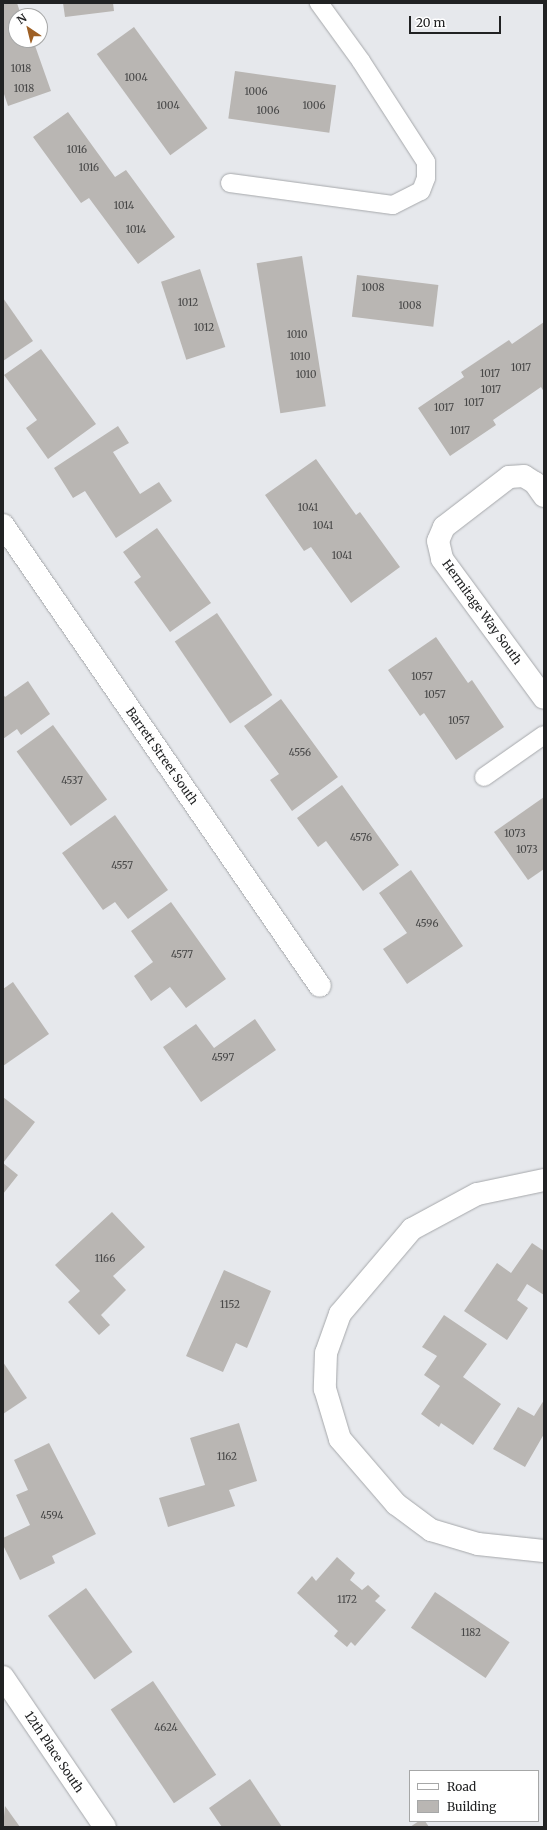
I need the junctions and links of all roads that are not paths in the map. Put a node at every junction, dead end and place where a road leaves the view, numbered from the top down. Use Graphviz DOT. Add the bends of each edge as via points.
graph roads {
  1 [pos="319,3"];
  2 [pos="230,183"];
  3 [pos="544,496"];
  4 [pos="3,525"];
  5 [pos="544,698"];
  6 [pos="544,734"];
  7 [pos="484,777"];
  8 [pos="320,986"];
  9 [pos="544,1180"];
  10 [pos="544,1551"];
  11 [pos="3,1677"];
  12 [pos="105,1827"];
  1 -- 2 [label="lane" via="361,61 426,162 426,178 421,191 393,205"];
  3 -- 5 [label="street, Hermitage Way South" via="536,483 524,476 509,477 444,527 438,541 442,558"];
  4 -- 8 [label="street, Barrett Street South"];
  6 -- 7 [label="lane"];
  9 -- 10 [label="street" via="529,1181 476,1194 412,1229 340,1314 326,1353 325,1389 340,1439 396,1504 431,1530 478,1544"];
  11 -- 12 [label="street, 12th Place South"];
}
